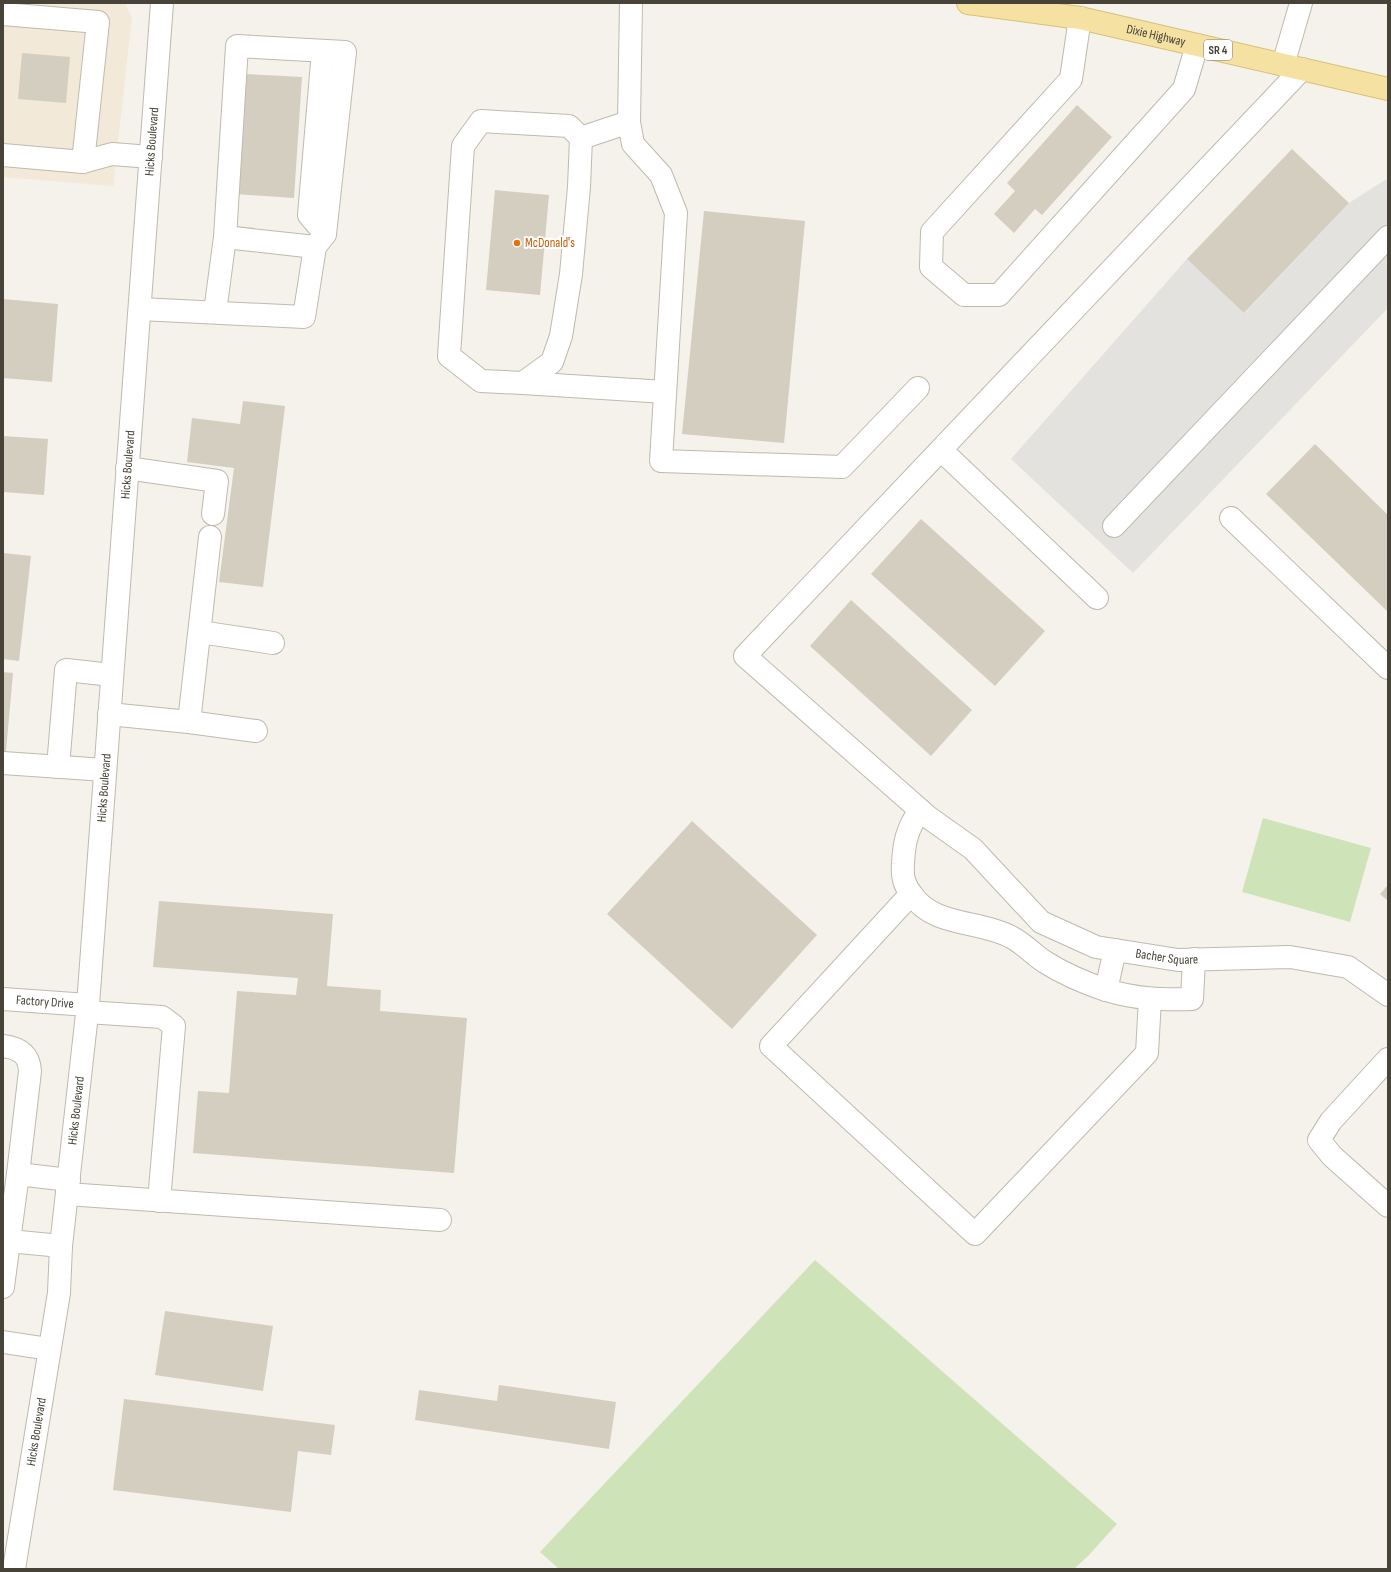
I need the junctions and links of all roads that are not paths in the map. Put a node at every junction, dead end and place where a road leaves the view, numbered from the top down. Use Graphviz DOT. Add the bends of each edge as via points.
graph roads {
  1 [pos="162,3"];
  2 [pos="631,3"];
  3 [pos="968,3"];
  4 [pos="1301,3"];
  5 [pos="1048,8"];
  6 [pos="3,14"];
  7 [pos="1080,18"];
  8 [pos="1197,45"];
  9 [pos="1293,67"];
  10 [pos="1388,89"];
  11 [pos="629,122"];
  12 [pos="581,138"];
  13 [pos="3,155"];
  14 [pos="151,157"];
  15 [pos="83,162"];
  16 [pos="225,237"];
  17 [pos="1388,237"];
  18 [pos="320,241"];
  19 [pos="140,309"];
  20 [pos="215,312"];
  21 [pos="523,383"];
  22 [pos="918,388"];
  23 [pos="665,392"];
  24 [pos="940,450"];
  25 [pos="127,468"];
  26 [pos="213,514"];
  27 [pos="1231,518"];
  28 [pos="1114,526"];
  29 [pos="210,537"];
  30 [pos="1097,598"];
  31 [pos="200,632"];
  32 [pos="273,643"];
  33 [pos="1388,668"];
  34 [pos="112,675"];
  35 [pos="109,714"];
  36 [pos="189,722"];
  37 [pos="256,731"];
  38 [pos="3,763"];
  39 [pos="58,767"];
  40 [pos="105,770"];
  41 [pos="920,810"];
  42 [pos="911,894"];
  43 [pos="1115,950"];
  44 [pos="1194,960"];
  45 [pos="1106,990"];
  46 [pos="1388,995"];
  47 [pos="3,999"];
  48 [pos="1150,999"];
  49 [pos="87,1009"];
  50 [pos="3,1046"];
  51 [pos="1383,1073"];
  52 [pos="18,1174"];
  53 [pos="68,1187"];
  54 [pos="159,1201"];
  55 [pos="1388,1206"];
  56 [pos="440,1220"];
  57 [pos="6,1239"];
  58 [pos="61,1246"];
  59 [pos="3,1287"];
  60 [pos="3,1342"];
  61 [pos="49,1349"];
  62 [pos="14,1569"];
  1 -- 14 [label="street, Hicks Boulevard"];
  2 -- 11 [label="street"];
  3 -- 5 [label="main road, Dixie Highway / SR 4"];
  4 -- 9 [label="street"];
  5 -- 7 [label="main road, Dixie Highway / SR 4"];
  6 -- 15 [label="street" via="98,22"];
  7 -- 8 [label="main road, Dixie Highway / SR 4"];
  7 -- 8 [label="street" via="1071,79 932,232 931,267 964,294 999,295 1184,89"];
  8 -- 9 [label="main road, Dixie Highway / SR 4"];
  9 -- 10 [label="main road, Dixie Highway / SR 4"];
  9 -- 24 [label="street"];
  11 -- 12 [label="street"];
  11 -- 23 [label="street" via="633,144 661,175 676,213"];
  12 -- 21 [label="street" via="571,274 561,336 552,362"];
  12 -- 21 [label="street" via="569,126 481,120 463,146 449,356 481,381"];
  13 -- 15 [label="street"];
  14 -- 15 [label="street" via="112,154"];
  14 -- 19 [label="street, Hicks Boulevard"];
  16 -- 18 [label="street"];
  16 -- 18 [label="street" via="237,46 345,52"];
  16 -- 20 [label="street"];
  17 -- 28 [label="street"];
  18 -- 20 [label="street" via="304,317"];
  19 -- 20 [label="street"];
  19 -- 25 [label="street, Hicks Boulevard"];
  21 -- 23 [label="street"];
  22 -- 23 [label="street" via="842,467 661,461"];
  24 -- 30 [label="street"];
  24 -- 41 [label="street, Bacher Square" via="746,656"];
  25 -- 26 [label="street" via="217,481"];
  25 -- 34 [label="street, Hicks Boulevard"];
  27 -- 33 [label="street"];
  29 -- 31 [label="street"];
  31 -- 32 [label="street"];
  31 -- 36 [label="street"];
  34 -- 35 [label="street, Hicks Boulevard"];
  34 -- 39 [label="street" via="66,670"];
  35 -- 36 [label="street"];
  35 -- 40 [label="street, Hicks Boulevard"];
  36 -- 37 [label="street"];
  38 -- 39 [label="street"];
  39 -- 40 [label="street"];
  40 -- 49 [label="street, Hicks Boulevard"];
  41 -- 42 [label="street" via="908,830 904,848 903,878"];
  41 -- 43 [label="street, Bacher Square" via="973,849 1041,922 1096,947"];
  42 -- 45 [label="street" via="917,903 931,913 954,921 996,929 1068,975"];
  42 -- 48 [label="street" via="771,1046 975,1234 1146,1053"];
  43 -- 44 [label="street, Bacher Square" via="1178,960"];
  43 -- 45 [label="street"];
  44 -- 46 [label="street, Bacher Square" via="1290,957 1348,967"];
  44 -- 48 [label="street" via="1192,999"];
  45 -- 48 [label="street"];
  47 -- 49 [label="street, Factory Drive"];
  49 -- 53 [label="street, Hicks Boulevard"];
  49 -- 54 [label="street, Factory Drive" via="162,1017 174,1026"];
  50 -- 52 [label="street" via="18,1050 29,1062"];
  51 -- 55 [label="street" via="1331,1120 1319,1140 1332,1156"];
  52 -- 53 [label="street"];
  52 -- 57 [label="street"];
  53 -- 54 [label="street"];
  53 -- 58 [label="street, Hicks Boulevard"];
  54 -- 56 [label="street"];
  57 -- 58 [label="street"];
  57 -- 59 [label="street"];
  58 -- 61 [label="street, Hicks Boulevard" via="59,1293"];
  60 -- 61 [label="street"];
  61 -- 62 [label="street, Hicks Boulevard"];
}
